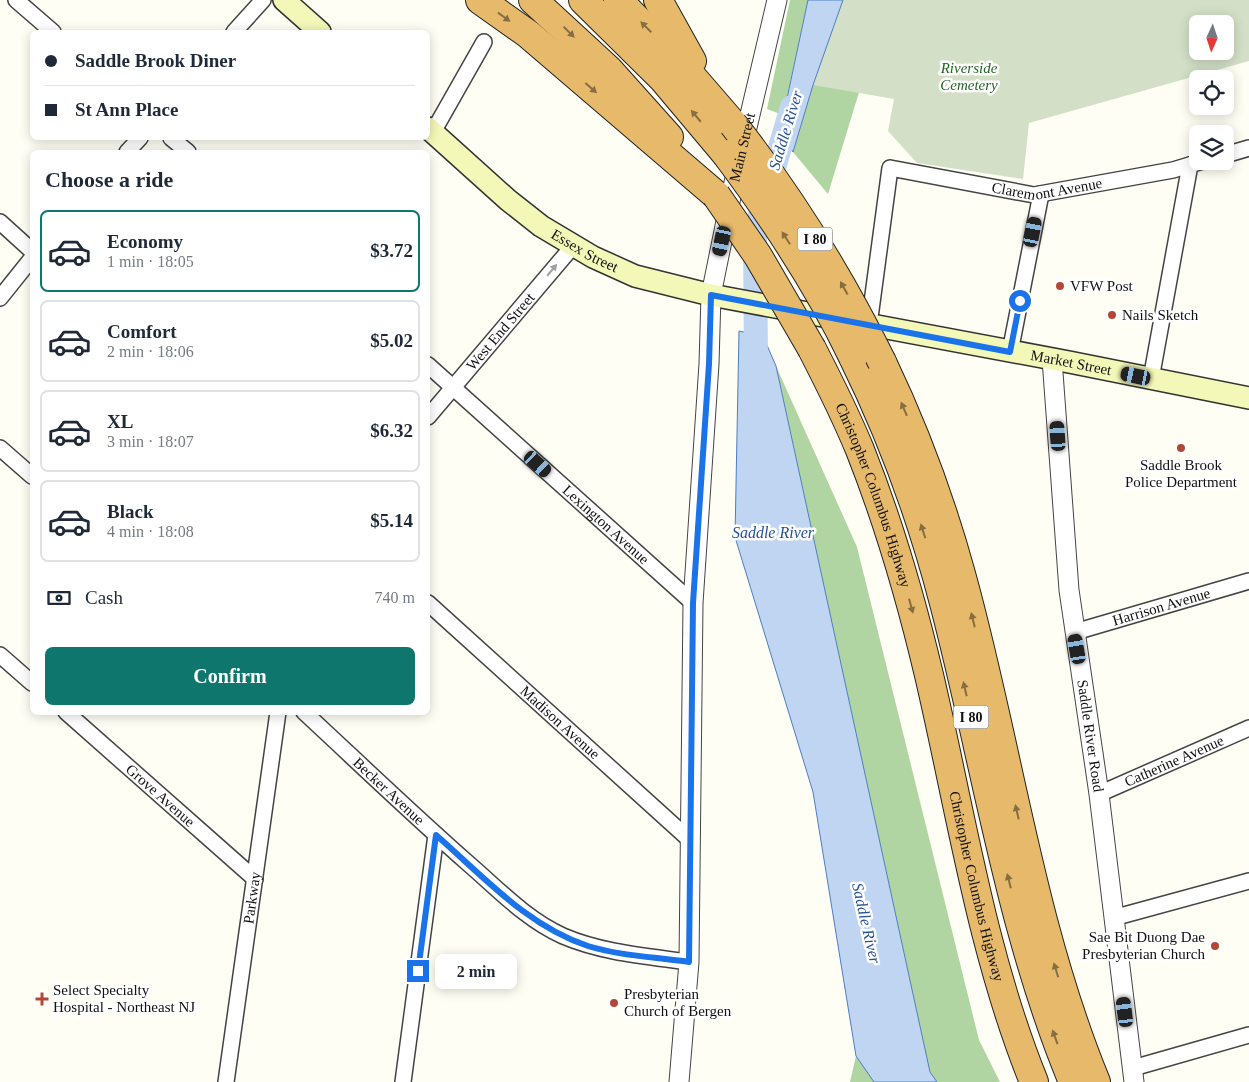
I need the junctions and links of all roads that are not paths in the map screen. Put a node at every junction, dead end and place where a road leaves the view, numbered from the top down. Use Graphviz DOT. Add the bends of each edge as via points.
graph roads {
  1 [pos="16,0"];
  2 [pos="263,0"];
  3 [pos="284,0"];
  4 [pos="480,0"];
  5 [pos="533,0"];
  6 [pos="583,0"];
  7 [pos="618,0"];
  8 [pos="658,0"];
  9 [pos="777,0"];
  10 [pos="51,30"];
  11 [pos="236,30"];
  12 [pos="318,30"];
  13 [pos="484,42"];
  14 [pos="714,102"];
  15 [pos="430,130"];
  16 [pos="138,140"];
  17 [pos="173,140"];
  18 [pos="1249,148"];
  19 [pos="129,150"];
  20 [pos="186,150"];
  21 [pos="1234,152"];
  22 [pos="1189,165"];
  23 [pos="1195,170"];
  24 [pos="1041,194"];
  25 [pos="716,196"];
  26 [pos="0,222"];
  27 [pos="573,246"];
  28 [pos="30,249"];
  29 [pos="30,260"];
  30 [pos="720,297"];
  31 [pos="0,298"];
  32 [pos="775,307"];
  33 [pos="869,325"];
  34 [pos="1010,352"];
  35 [pos="1052,360"];
  36 [pos="430,367"];
  37 [pos="1151,379"];
  38 [pos="453,387"];
  39 [pos="1249,398"];
  40 [pos="430,415"];
  41 [pos="0,448"];
  42 [pos="30,474"];
  43 [pos="1249,581"];
  44 [pos="693,603"];
  45 [pos="430,605"];
  46 [pos="1074,632"];
  47 [pos="0,655"];
  48 [pos="30,681"];
  49 [pos="69,715"];
  50 [pos="278,715"];
  51 [pos="307,715"];
  52 [pos="1249,728"];
  53 [pos="1099,794"];
  54 [pos="436,835"];
  55 [pos="691,841"];
  56 [pos="255,879"];
  57 [pos="1249,881"];
  58 [pos="1113,918"];
  59 [pos="689,962"];
  60 [pos="1249,1036"];
  61 [pos="1134,1075"];
  62 [pos="226,1082"];
  63 [pos="403,1082"];
  64 [pos="679,1082"];
  65 [pos="1034,1082"];
  66 [pos="1073,1082"];
  67 [pos="1096,1082"];
  1 -- 10 [label="street"];
  2 -- 11 [label="street"];
  3 -- 12 [label="main road"];
  4 -- 25 [label="highway, one-way" via="528,34"];
  5 -- 25 [label="highway, Christopher Columbus Highway / I 80, one-way" via="630,92"];
  66 -- 6 [label="highway, I 80, one-way, bridge" via="1046,1013 1019,922 932,557 893,446 853,357 805,268 726,154 663,79"];
  14 -- 7 [label="highway, I 80, one-way"];
  8 -- 14 [label="highway"];
  9 -- 30 [label="street, Main Street" via="734,187"];
  13 -- 15 [label="street"];
  67 -- 14 [label="highway, I 80, one-way, bridge" via="1068,1009 1042,919 973,620 923,454 882,362 844,288 780,186"];
  15 -- 27 [label="main road, Essex Street" via="527,217"];
  16 -- 19 [label="street"];
  17 -- 20 [label="street"];
  18 -- 21 [label="street"];
  22 -- 24 [label="street, Claremont Avenue"];
  23 -- 37 [label="street"];
  24 -- 33 [label="street, Claremont Avenue" via="890,168"];
  24 -- 34 [label="street"];
  25 -- 65 [label="highway, Christopher Columbus Highway / I 80, one-way, bridge" via="758,256 812,349 841,406 884,515 929,675 974,886 998,977"];
  26 -- 28 [label="street"];
  27 -- 30 [label="main road, Essex Street" via="635,276"];
  38 -- 27 [label="street, West End Street, one-way"];
  29 -- 31 [label="street"];
  30 -- 32 [label="main road, Essex Street"];
  30 -- 44 [label="street, Main Street" via="709,364"];
  32 -- 33 [label="main road, Market Street"];
  33 -- 34 [label="main road, Market Street"];
  34 -- 35 [label="main road, Market Street"];
  35 -- 37 [label="main road, Market Street"];
  35 -- 46 [label="street, Saddle River Road"];
  36 -- 38 [label="street, Lexington Avenue"];
  37 -- 39 [label="main road, Market Street"];
  38 -- 40 [label="street, West End Street"];
  38 -- 44 [label="street, Lexington Avenue"];
  41 -- 42 [label="street"];
  43 -- 46 [label="street, Harrison Avenue"];
  44 -- 55 [label="street, Main Street"];
  45 -- 55 [label="street, Madison Avenue"];
  46 -- 53 [label="street, Saddle River Road"];
  47 -- 48 [label="street"];
  49 -- 56 [label="street, Grove Avenue"];
  50 -- 56 [label="street, Parkway"];
  51 -- 54 [label="street, Becker Avenue"];
  52 -- 53 [label="street, Catherine Avenue"];
  53 -- 58 [label="street, Saddle River Road"];
  54 -- 59 [label="street, Becker Avenue" via="522,911 561,935 609,951"];
  54 -- 63 [label="street"];
  55 -- 59 [label="street, Main Street"];
  56 -- 62 [label="street, Parkway"];
  57 -- 58 [label="street"];
  58 -- 61 [label="street, Saddle River Road"];
  59 -- 64 [label="street, Main Street"];
  60 -- 61 [label="street"];
}
